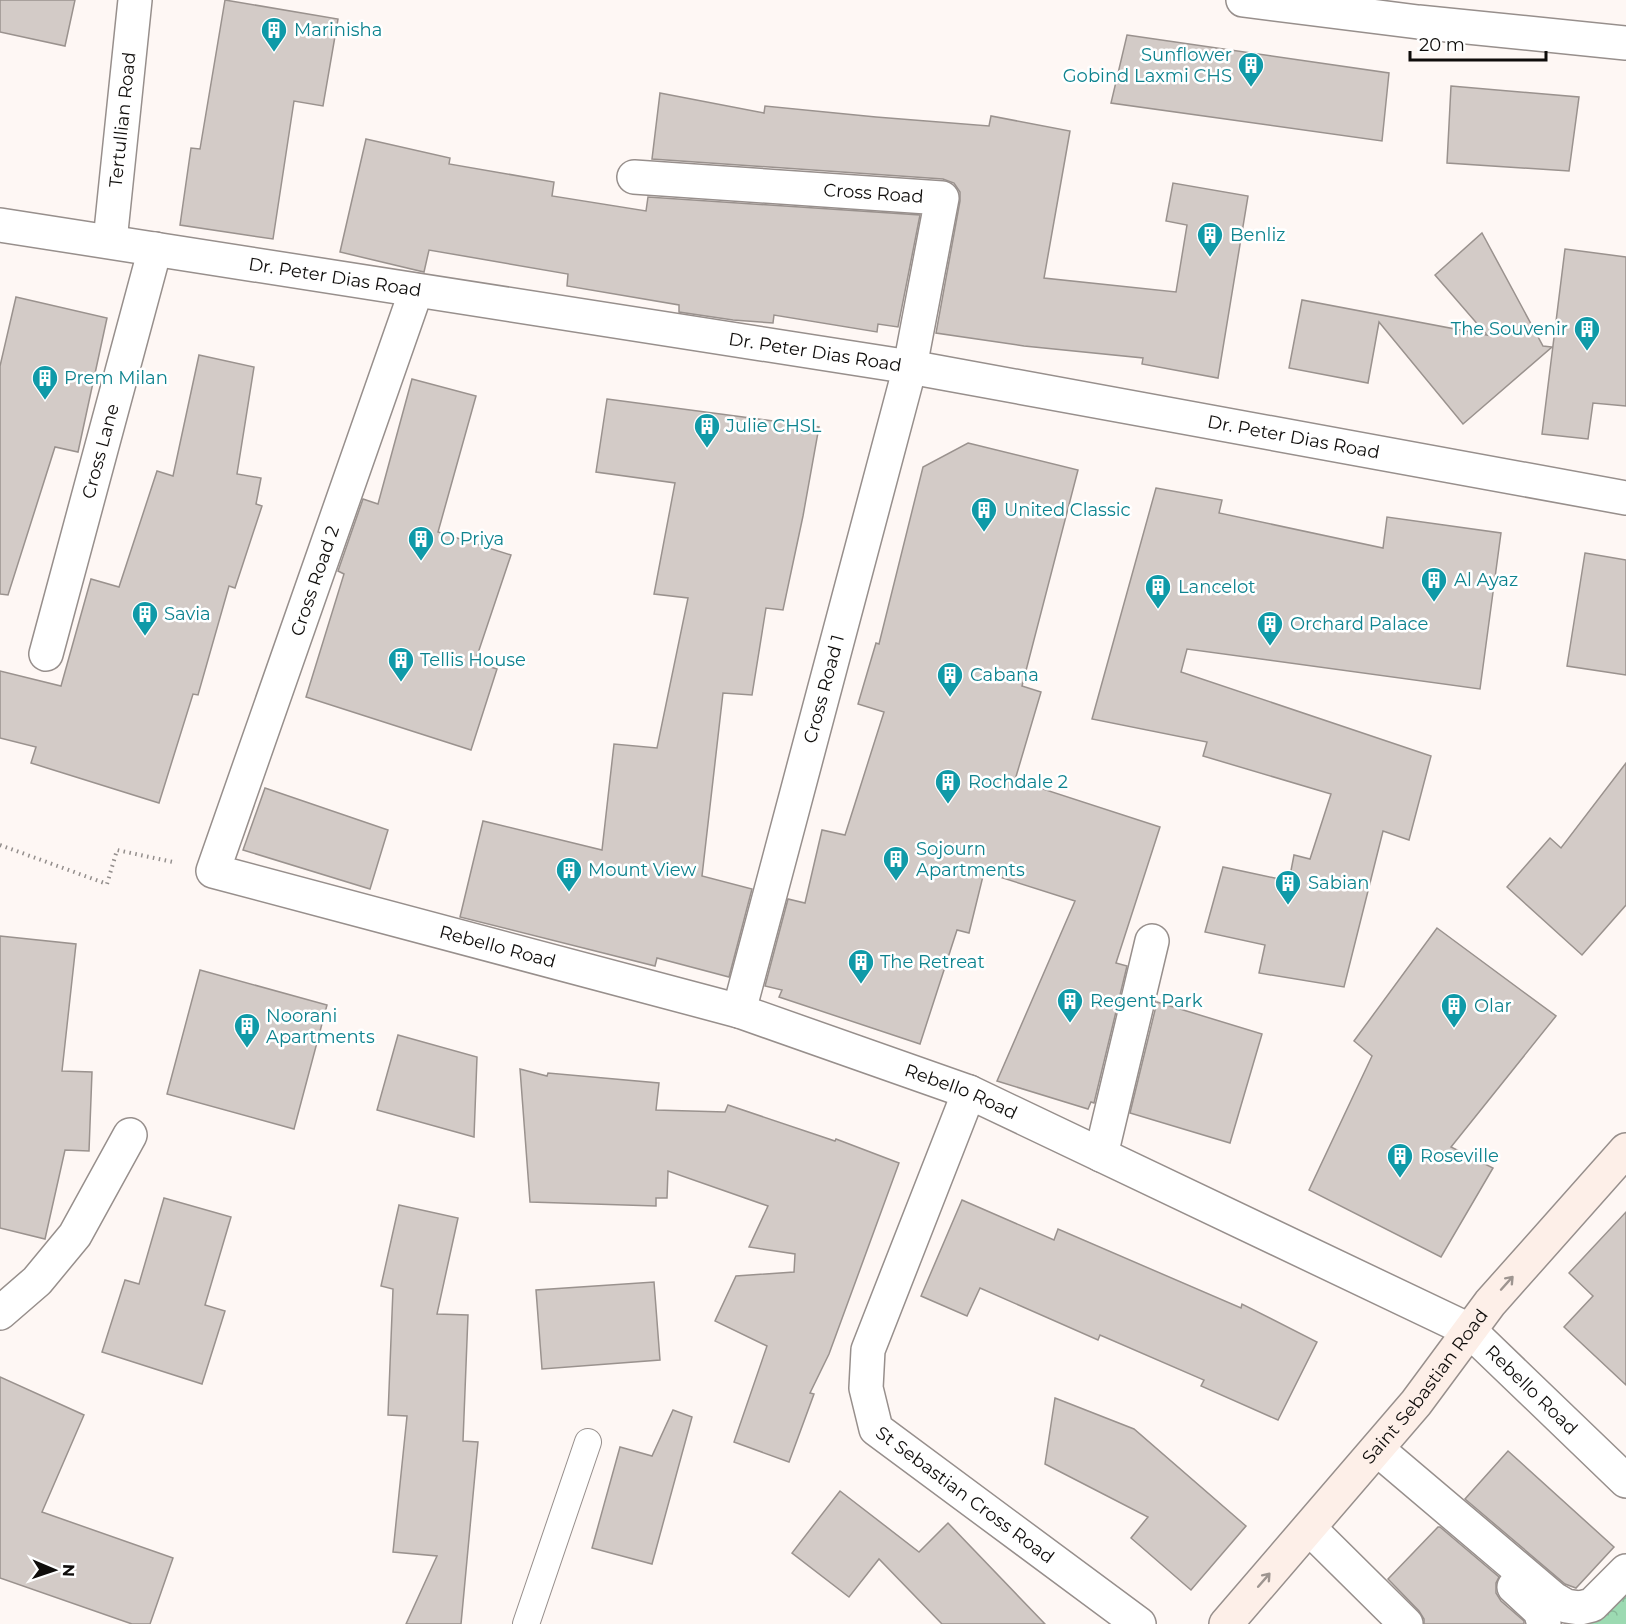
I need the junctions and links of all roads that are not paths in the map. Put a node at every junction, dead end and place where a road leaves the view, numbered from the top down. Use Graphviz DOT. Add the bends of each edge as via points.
graph roads {
  1 [pos="135,0"];
  2 [pos="1243,0"];
  3 [pos="1626,43"];
  4 [pos="634,177"];
  5 [pos="0,225"];
  6 [pos="110,242"];
  7 [pos="155,249"];
  8 [pos="416,291"];
  9 [pos="909,368"];
  10 [pos="1626,498"];
  11 [pos="46,654"];
  12 [pos="213,871"];
  13 [pos="1152,940"];
  14 [pos="739,1011"];
  15 [pos="969,1092"];
  16 [pos="130,1135"];
  17 [pos="1626,1150"];
  18 [pos="1101,1155"];
  19 [pos="0,1313"];
  20 [pos="1469,1330"];
  21 [pos="588,1442"];
  22 [pos="1374,1452"];
  23 [pos="1626,1481"];
  24 [pos="1309,1528"];
  25 [pos="1626,1571"];
  26 [pos="526,1624"];
  27 [pos="1138,1624"];
  28 [pos="1226,1624"];
  29 [pos="1406,1624"];
  30 [pos="1544,1624"];
  1 -- 6 [label="street, Tertullian Road"];
  2 -- 3 [label="street"];
  4 -- 9 [label="street, Cross Road" via="942,198"];
  5 -- 6 [label="street, Dr. Peter Dias Road"];
  6 -- 7 [label="street, Dr. Peter Dias Road"];
  7 -- 8 [label="street, Dr. Peter Dias Road"];
  7 -- 11 [label="street, Cross Lane"];
  8 -- 9 [label="street, Dr. Peter Dias Road"];
  8 -- 12 [label="street, Cross Road 2"];
  9 -- 10 [label="street, Dr. Peter Dias Road"];
  9 -- 14 [label="street, Cross Road 1"];
  12 -- 14 [label="street, Rebello Road"];
  13 -- 18 [label="street"];
  14 -- 15 [label="street, Rebello Road"];
  15 -- 18 [label="street, Rebello Road"];
  15 -- 27 [label="street, St Sebastian Cross Road" via="868,1350 866,1389 876,1429"];
  16 -- 19 [label="street" via="75,1235 37,1281"];
  20 -- 17 [label="main road, Saint Sebastian Road, one-way"];
  18 -- 20 [label="street, Rebello Road"];
  20 -- 22 [label="main road, Saint Sebastian Road" via="1416,1403"];
  20 -- 23 [label="street, Rebello Road"];
  21 -- 26 [label="lane"];
  22 -- 24 [label="main road, Saint Sebastian Road"];
  22 -- 25 [label="street" via="1566,1606 1592,1605"];
  22 -- 30 [label="street" via="1540,1611"];
  28 -- 24 [label="main road, Saint Sebastian Road, one-way"];
  24 -- 29 [label="street"];
}
